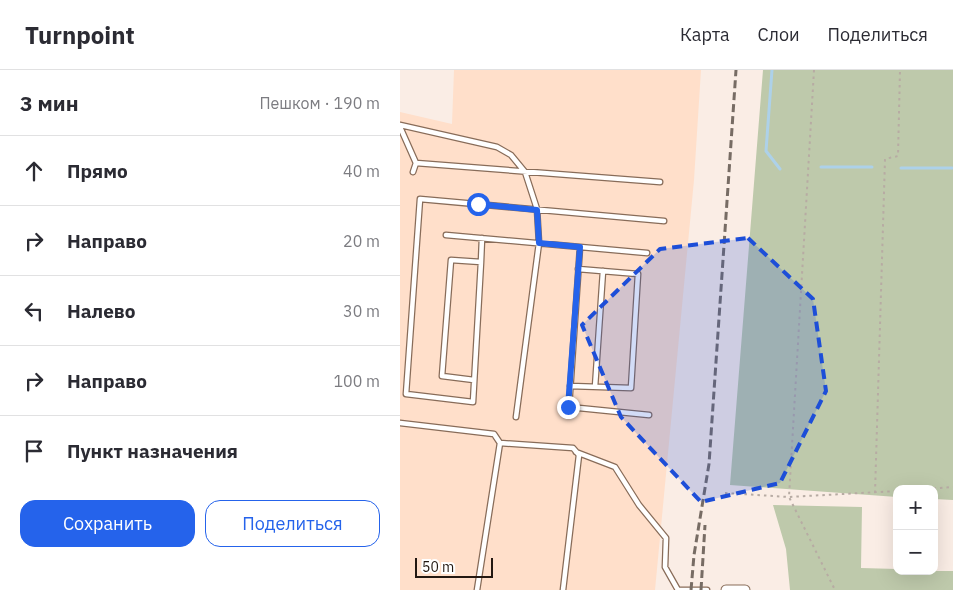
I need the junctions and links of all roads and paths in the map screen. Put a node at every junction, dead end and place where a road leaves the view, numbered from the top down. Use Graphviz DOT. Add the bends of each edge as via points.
graph roads {
  1 [pos="814,70"];
  2 [pos="900,70"];
  3 [pos="400,126"];
  4 [pos="416,163"];
  5 [pos="413,172"];
  6 [pos="525,172"];
  7 [pos="660,182"];
  8 [pos="537,210"];
  9 [pos="664,221"];
  10 [pos="446,235"];
  11 [pos="482,238"];
  12 [pos="539,243"];
  13 [pos="580,247"];
  14 [pos="647,253"];
  15 [pos="480,262"];
  16 [pos="578,269"];
  17 [pos="603,271"];
  18 [pos="474,380"];
  19 [pos="570,386"];
  20 [pos="595,387"];
  21 [pos="649,415"];
  22 [pos="516,417"];
  23 [pos="400,423"];
  24 [pos="500,443"];
  25 [pos="576,452"];
  26 [pos="953,486"];
  27 [pos="938,488"];
  28 [pos="893,491"];
  29 [pos="875,493"];
  30 [pos="725,494"];
  31 [pos="789,497"];
  32 [pos="477,590"];
  33 [pos="563,590"];
  34 [pos="707,590"];
  35 [pos="726,590"];
  36 [pos="744,590"];
  37 [pos="835,590"];
  1 -- 31 [label="path"];
  2 -- 29 [label="path" via="898,156 885,159"];
  3 -- 4 [label="lane"];
  3 -- 6 [label="lane" via="497,147 511,155"];
  4 -- 5 [label="lane"];
  4 -- 6 [label="lane"];
  6 -- 7 [label="lane"];
  6 -- 8 [label="lane"];
  8 -- 9 [label="lane"];
  8 -- 12 [label="lane"];
  8 -- 18 [label="lane" via="420,199 406,394 473,402"];
  10 -- 11 [label="lane"];
  11 -- 12 [label="lane"];
  11 -- 15 [label="lane"];
  12 -- 13 [label="lane"];
  12 -- 22 [label="lane"];
  13 -- 14 [label="lane"];
  13 -- 16 [label="lane"];
  15 -- 18 [label="lane"];
  15 -- 18 [label="lane" via="451,260 442,376"];
  16 -- 17 [label="lane"];
  16 -- 19 [label="lane"];
  17 -- 20 [label="lane"];
  17 -- 20 [label="lane" via="638,274 631,388"];
  19 -- 20 [label="lane"];
  19 -- 21 [label="lane" via="568,407"];
  23 -- 24 [label="lane" via="494,434"];
  24 -- 25 [label="lane" via="573,448"];
  24 -- 32 [label="lane"];
  25 -- 33 [label="lane" via="579,455"];
  25 -- 34 [label="lane" via="615,467 639,505 666,538 665,567 678,590"];
  26 -- 27 [label="path"];
  28 -- 29 [label="path"];
  29 -- 31 [label="path"];
  30 -- 31 [label="path"];
  31 -- 37 [label="path"];
  35 -- 36 [label="street"];
}
